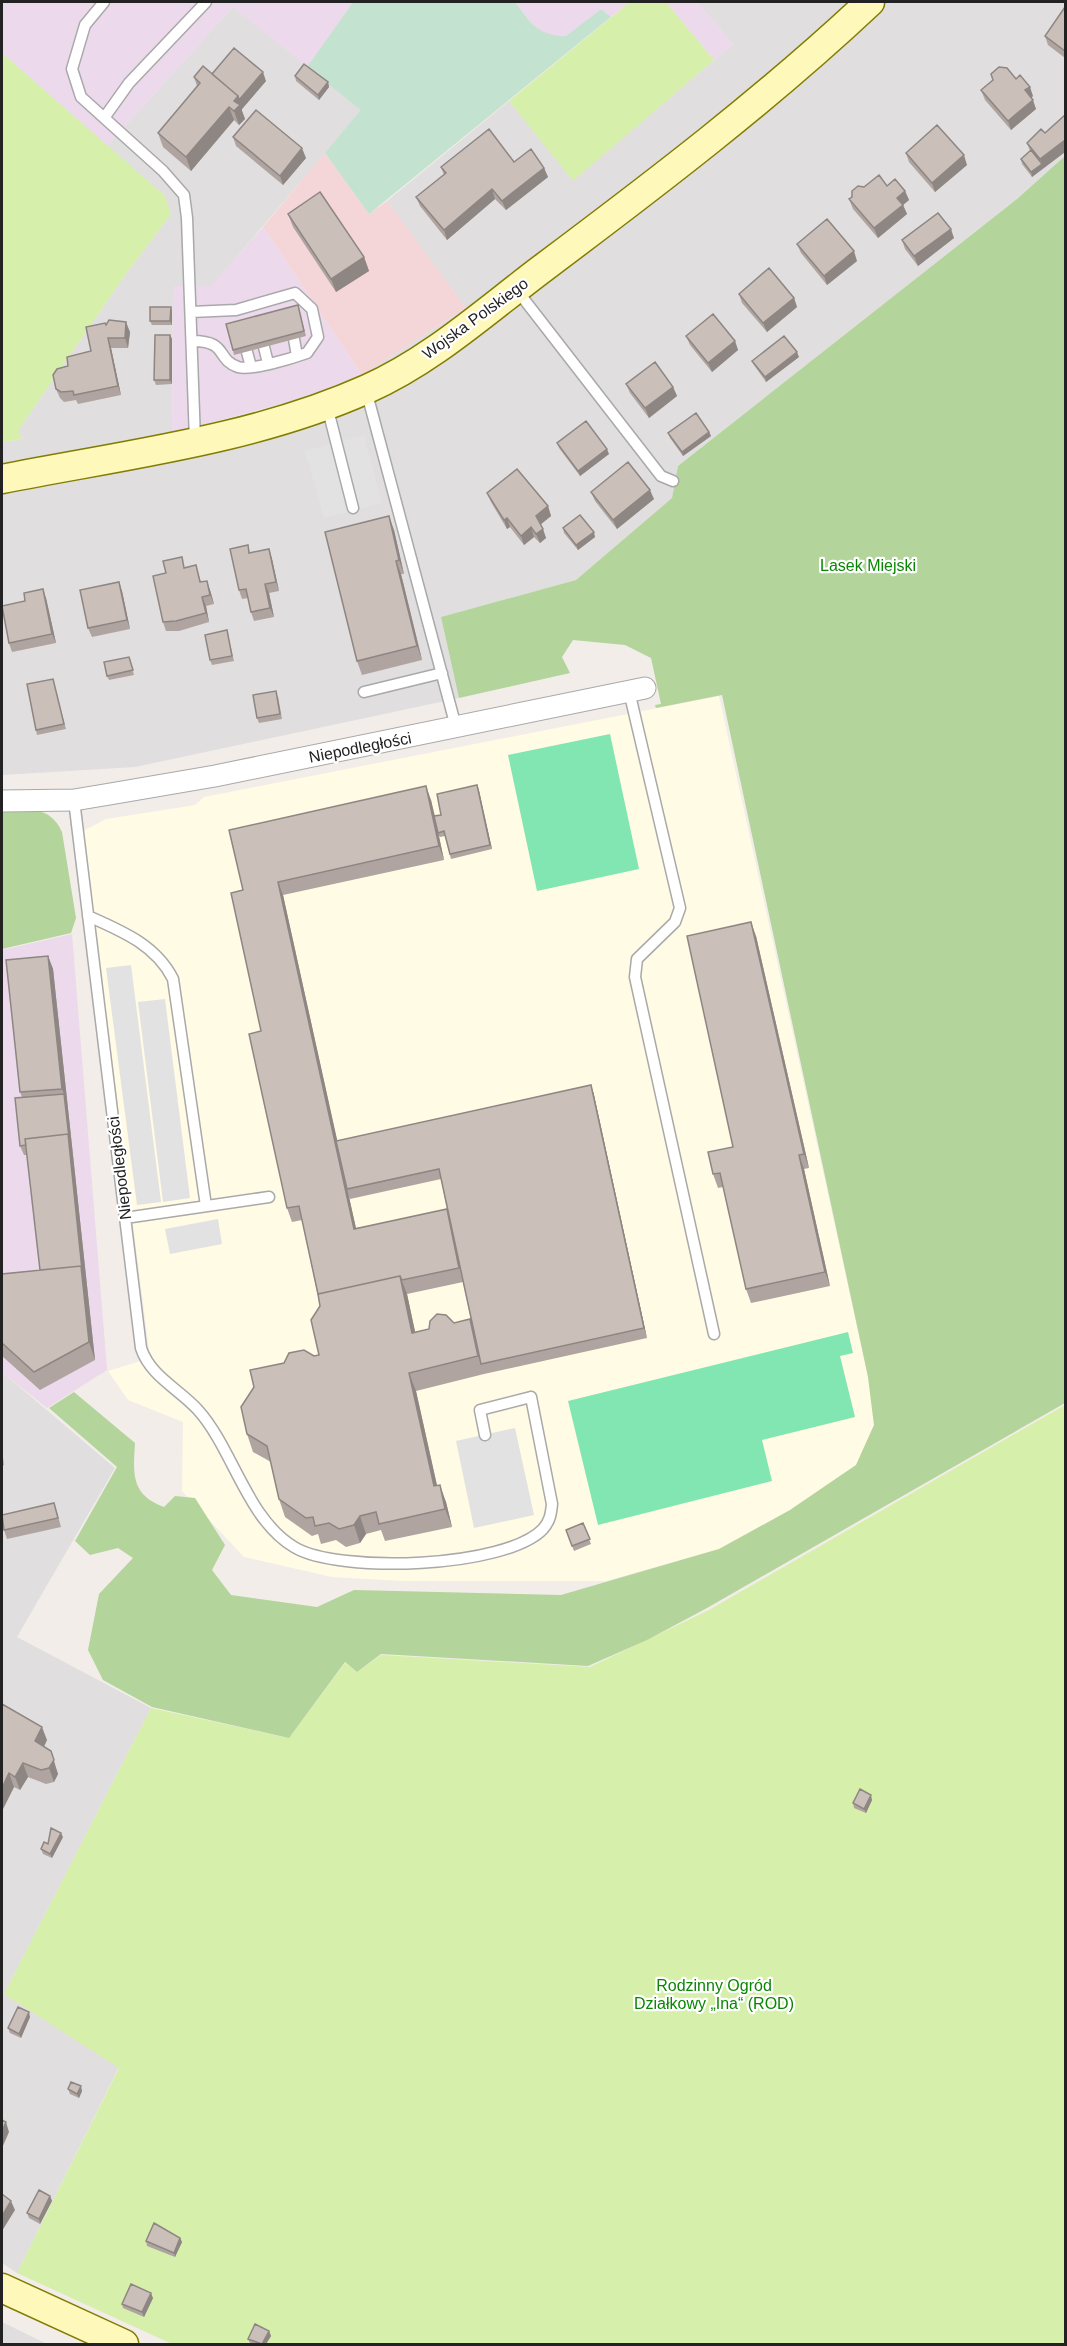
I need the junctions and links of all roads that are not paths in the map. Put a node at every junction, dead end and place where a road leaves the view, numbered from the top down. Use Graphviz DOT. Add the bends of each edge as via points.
graph roads {
  1 [pos="104,2"];
  2 [pos="206,2"];
  3 [pos="870,2"];
  4 [pos="104,118"];
  5 [pos="516,288"];
  6 [pos="236,310"];
  7 [pos="191,312"];
  8 [pos="239,326"];
  9 [pos="294,339"];
  10 [pos="192,341"];
  11 [pos="264,347"];
  12 [pos="247,351"];
  13 [pos="297,356"];
  14 [pos="268,363"];
  15 [pos="251,367"];
  16 [pos="366,389"];
  17 [pos="327,405"];
  18 [pos="195,440"];
  19 [pos="2,479"];
  20 [pos="673,481"];
  21 [pos="353,508"];
  22 [pos="442,673"];
  23 [pos="637,690"];
  24 [pos="364,692"];
  25 [pos="456,727"];
  26 [pos="74,800"];
  27 [pos="2,801"];
  28 [pos="88,916"];
  29 [pos="269,1197"];
  30 [pos="206,1206"];
  31 [pos="125,1218"];
  32 [pos="714,1334"];
  33 [pos="485,1435"];
  34 [pos="3,2294"];
  35 [pos="124,2344"];
  1 -- 4 [label="lane" via="85,25 72,69 81,97"];
  2 -- 4 [label="lane" via="129,83"];
  3 -- 5 [label="street, Wojska Polskiego" via="752,105"];
  4 -- 7 [label="lane" via="184,195"];
  5 -- 16 [label="street, Wojska Polskiego" via="420,358"];
  5 -- 20 [label="lane" via="661,476"];
  6 -- 7 [label="lane"];
  6 -- 8 [label="lane"];
  6 -- 13 [label="lane" via="253,310 284,301 295,293 303,298 312,309 318,337 307,353"];
  7 -- 10 [label="lane"];
  9 -- 13 [label="lane"];
  10 -- 15 [label="lane" via="209,341 238,367"];
  10 -- 18 [label="lane"];
  11 -- 14 [label="lane"];
  12 -- 15 [label="lane"];
  13 -- 14 [label="lane"];
  14 -- 15 [label="lane"];
  16 -- 17 [label="street, Wojska Polskiego"];
  16 -- 22 [label="lane"];
  17 -- 18 [label="street, Wojska Polskiego"];
  17 -- 21 [label="lane"];
  18 -- 19 [label="street, Wojska Polskiego"];
  22 -- 24 [label="lane"];
  22 -- 25 [label="lane"];
  23 -- 25 [label="street, Niepodległości"];
  23 -- 32 [label="lane" via="680,908 675,922 637,959 635,977"];
  25 -- 26 [label="street, Niepodległości"];
  26 -- 27 [label="street, Niepodległości"];
  26 -- 28 [label="lane, Niepodległości"];
  28 -- 30 [label="lane" via="153,951 173,979"];
  28 -- 31 [label="lane, Niepodległości"];
  29 -- 30 [label="lane"];
  30 -- 31 [label="lane"];
  31 -- 33 [label="lane, Niepodległości" via="146,1362 200,1412 264,1518 295,1548 314,1555 366,1561 442,1562 489,1554 538,1534 551,1517 552,1504 531,1397 480,1410"];
  34 -- 35 [label="street"];
}
